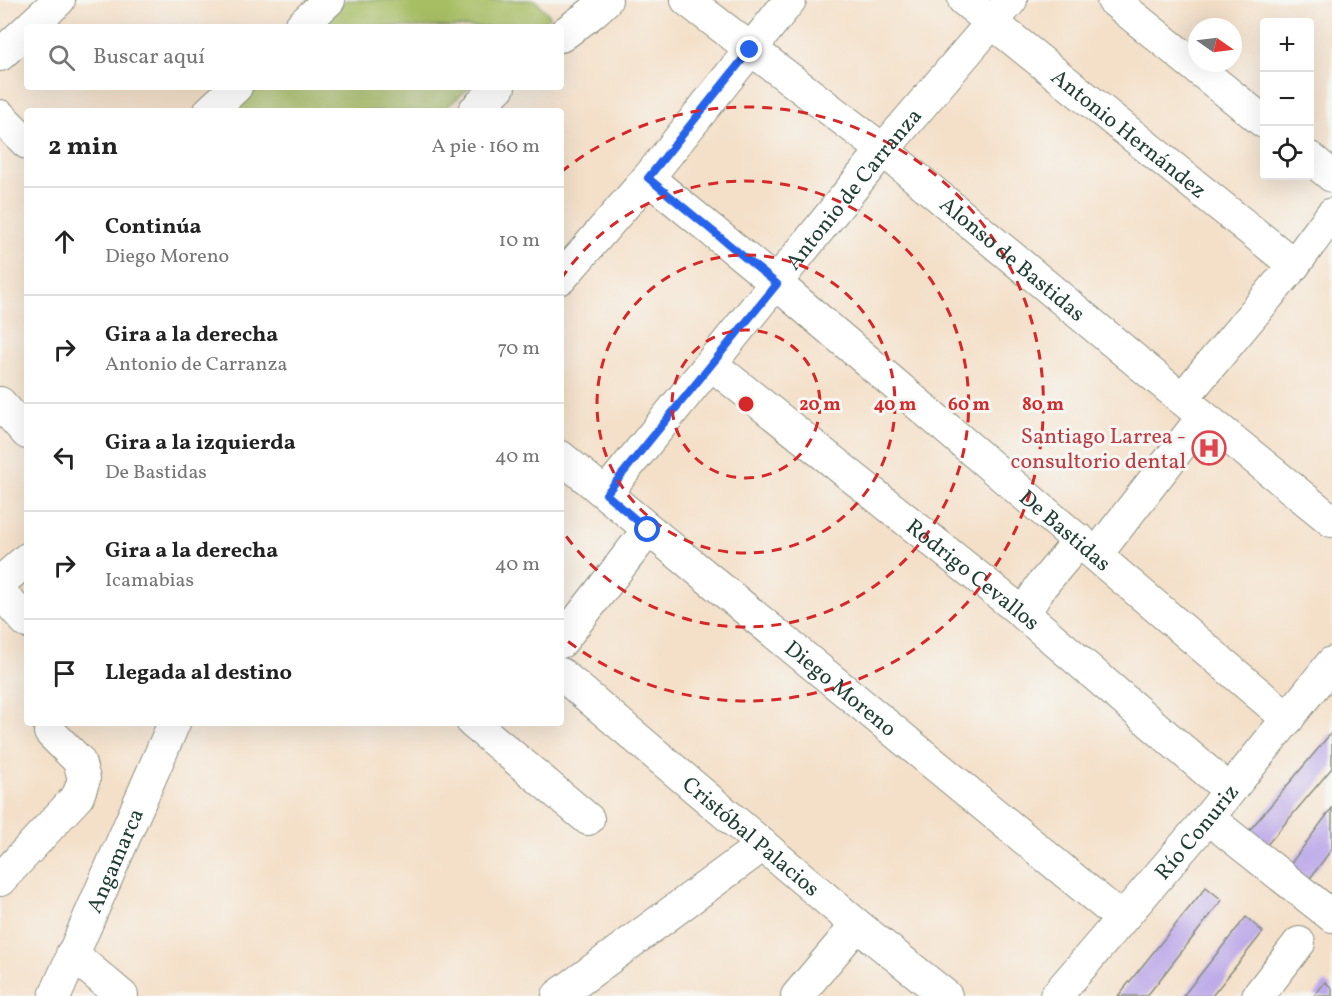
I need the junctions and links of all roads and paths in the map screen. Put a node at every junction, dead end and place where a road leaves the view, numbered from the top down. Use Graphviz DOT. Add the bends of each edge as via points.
graph roads {
  1 [pos="59,0"];
  2 [pos="329,0"];
  3 [pos="687,0"];
  4 [pos="790,0"];
  5 [pos="964,0"];
  6 [pos="1113,0"];
  7 [pos="593,4"];
  8 [pos="1001,11"];
  9 [pos="32,24"];
  10 [pos="303,24"];
  11 [pos="24,32"];
  12 [pos="564,33"];
  13 [pos="750,50"];
  14 [pos="0,55"];
  15 [pos="233,90"];
  16 [pos="496,90"];
  17 [pos="213,108"];
  18 [pos="477,108"];
  19 [pos="0,116"];
  20 [pos="1260,119"];
  21 [pos="24,140"];
  22 [pos="883,150"];
  23 [pos="1314,161"];
  24 [pos="1332,176"];
  25 [pos="648,178"];
  26 [pos="1332,214"];
  27 [pos="1294,265"];
  28 [pos="564,275"];
  29 [pos="777,284"];
  30 [pos="711,364"];
  31 [pos="0,403"];
  32 [pos="1193,408"];
  33 [pos="24,430"];
  34 [pos="564,459"];
  35 [pos="606,494"];
  36 [pos="1332,521"];
  37 [pos="648,530"];
  38 [pos="1088,548"];
  39 [pos="24,562"];
  40 [pos="0,583"];
  41 [pos="0,592"];
  42 [pos="1024,614"];
  43 [pos="24,619"];
  44 [pos="564,638"];
  45 [pos="1332,663"];
  46 [pos="564,677"];
  47 [pos="1288,719"];
  48 [pos="173,726"];
  49 [pos="477,726"];
  50 [pos="50,732"];
  51 [pos="1229,790"];
  52 [pos="1208,818"];
  53 [pos="588,819"];
  54 [pos="763,845"];
  55 [pos="0,880"];
  56 [pos="1330,910"];
  57 [pos="1121,918"];
  58 [pos="857,924"];
  59 [pos="1299,943"];
  60 [pos="72,954"];
  61 [pos="564,994"];
  62 [pos="55,996"];
  63 [pos="122,996"];
  64 [pos="797,996"];
  65 [pos="946,996"];
  66 [pos="1056,996"];
  67 [pos="1258,996"];
  1 -- 9 [label="street"];
  2 -- 10 [label="street"];
  3 -- 13 [label="street, Alonso de Bastidas"];
  4 -- 13 [label="street"];
  5 -- 8 [label="street, Antonio Hernández"];
  6 -- 20 [label="street"];
  7 -- 12 [label="street"];
  8 -- 22 [label="street, Antonio de Carranza"];
  8 -- 27 [label="street, Antonio Hernández"];
  11 -- 14 [label="street"];
  13 -- 22 [label="street, Alonso de Bastidas"];
  13 -- 25 [label="street"];
  15 -- 17 [label="street"];
  16 -- 18 [label="street"];
  19 -- 21 [label="street"];
  22 -- 29 [label="street, Antonio de Carranza"];
  22 -- 32 [label="street, Alonso de Bastidas"];
  23 -- 24 [label="street"];
  25 -- 28 [label="street"];
  25 -- 29 [label="street, De Bastidas"];
  26 -- 27 [label="street"];
  27 -- 32 [label="street"];
  29 -- 30 [label="street, Antonio de Carranza"];
  29 -- 38 [label="street, De Bastidas"];
  30 -- 35 [label="street, Antonio de Carranza"];
  30 -- 42 [label="street, Rodrigo Cevallos"];
  31 -- 33 [label="street"];
  32 -- 36 [label="street, Alonso de Bastidas"];
  32 -- 38 [label="street"];
  34 -- 35 [label="street, Diego Moreno"];
  35 -- 37 [label="street, Diego Moreno"];
  37 -- 44 [label="street"];
  37 -- 57 [label="street, Diego Moreno"];
  38 -- 42 [label="street" via="1041,586"];
  38 -- 47 [label="street, De Bastidas"];
  39 -- 40 [label="street"];
  41 -- 43 [label="street"];
  42 -- 51 [label="street, Rodrigo Cevallos"];
  45 -- 47 [label="street, Río Conuriz"];
  46 -- 54 [label="street, Cristóbal Palacios"];
  47 -- 51 [label="street, Río Conuriz"];
  48 -- 60 [label="street, Angamarca"];
  49 -- 53 [label="street"];
  50 -- 55 [label="street" via="79,762 84,779 78,796"];
  51 -- 52 [label="street, Río Conuriz"];
  52 -- 56 [label="street"];
  52 -- 57 [label="street, Río Conuriz"];
  54 -- 58 [label="street, Cristóbal Palacios"];
  54 -- 61 [label="street"];
  57 -- 66 [label="street, Río Conuriz"];
  58 -- 64 [label="street"];
  58 -- 65 [label="street, Cristóbal Palacios"];
  59 -- 67 [label="street"];
  60 -- 62 [label="street, Angamarca"];
  60 -- 63 [label="street"];
}
